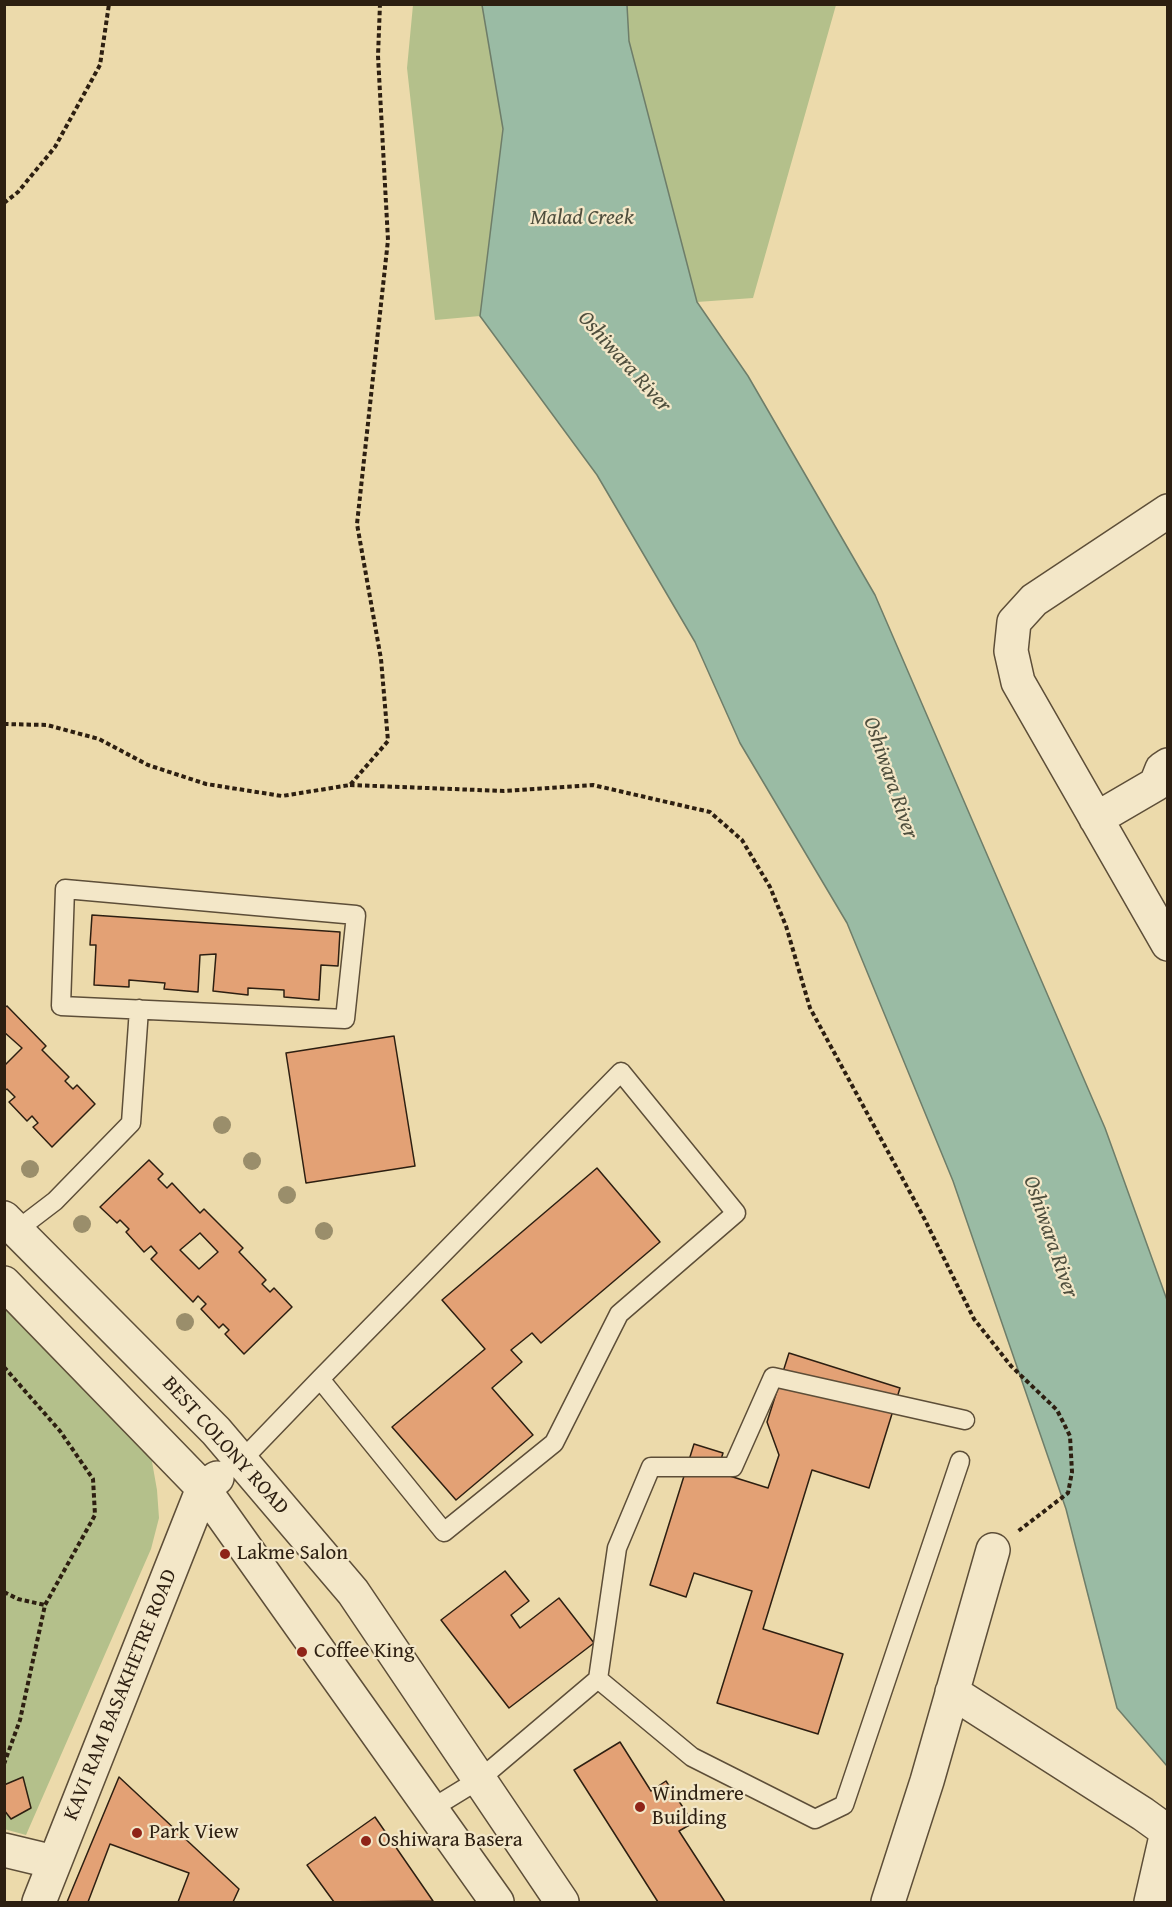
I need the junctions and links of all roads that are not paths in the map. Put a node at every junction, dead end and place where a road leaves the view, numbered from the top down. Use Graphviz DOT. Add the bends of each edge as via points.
graph roads {
  1 [pos="1167,511"];
  2 [pos="1167,765"];
  3 [pos="1096,819"];
  4 [pos="1167,944"];
  5 [pos="139,1009"];
  6 [pos="11,1224"];
  7 [pos="4,1283"];
  8 [pos="321,1379"];
  9 [pos="965,1420"];
  10 [pos="241,1461"];
  11 [pos="960,1461"];
  12 [pos="203,1488"];
  13 [pos="993,1550"];
  14 [pos="598,1679"];
  15 [pos="952,1692"];
  16 [pos="480,1779"];
  17 [pos="431,1809"];
  18 [pos="1167,1832"];
  19 [pos="4,1850"];
  20 [pos="54,1862"];
  21 [pos="39,1902"];
  22 [pos="497,1902"];
  23 [pos="562,1902"];
  24 [pos="888,1902"];
  25 [pos="1151,1902"];
  1 -- 3 [label="street" via="1034,600 1014,622 1011,651 1018,682"];
  2 -- 3 [label="street" via="1156,784"];
  3 -- 4 [label="street"];
  5 -- 5 [label="lane" via="345,1019 356,915 65,889 61,1006"];
  5 -- 6 [label="lane" via="131,1123 56,1201"];
  6 -- 10 [label="street, BEST COLONY ROAD"];
  7 -- 12 [label="street"];
  8 -- 8 [label="lane" via="621,1072 736,1213 619,1314 554,1443 444,1532"];
  8 -- 10 [label="lane"];
  9 -- 14 [label="lane" via="773,1377 733,1467 651,1467 617,1548"];
  10 -- 12 [label="street"];
  10 -- 16 [label="street, BEST COLONY ROAD" via="353,1592"];
  11 -- 14 [label="lane" via="844,1805 815,1819 692,1757"];
  12 -- 17 [label="street"];
  12 -- 20 [label="street, KAVI RAM BASAKHETRE ROAD"];
  13 -- 15 [label="street"];
  14 -- 16 [label="lane"];
  15 -- 18 [label="street"];
  15 -- 24 [label="street"];
  16 -- 17 [label="lane"];
  16 -- 23 [label="street, BEST COLONY ROAD"];
  17 -- 22 [label="street"];
  18 -- 25 [label="street"];
  19 -- 20 [label="street"];
  20 -- 21 [label="street, KAVI RAM BASAKHETRE ROAD"];
}
